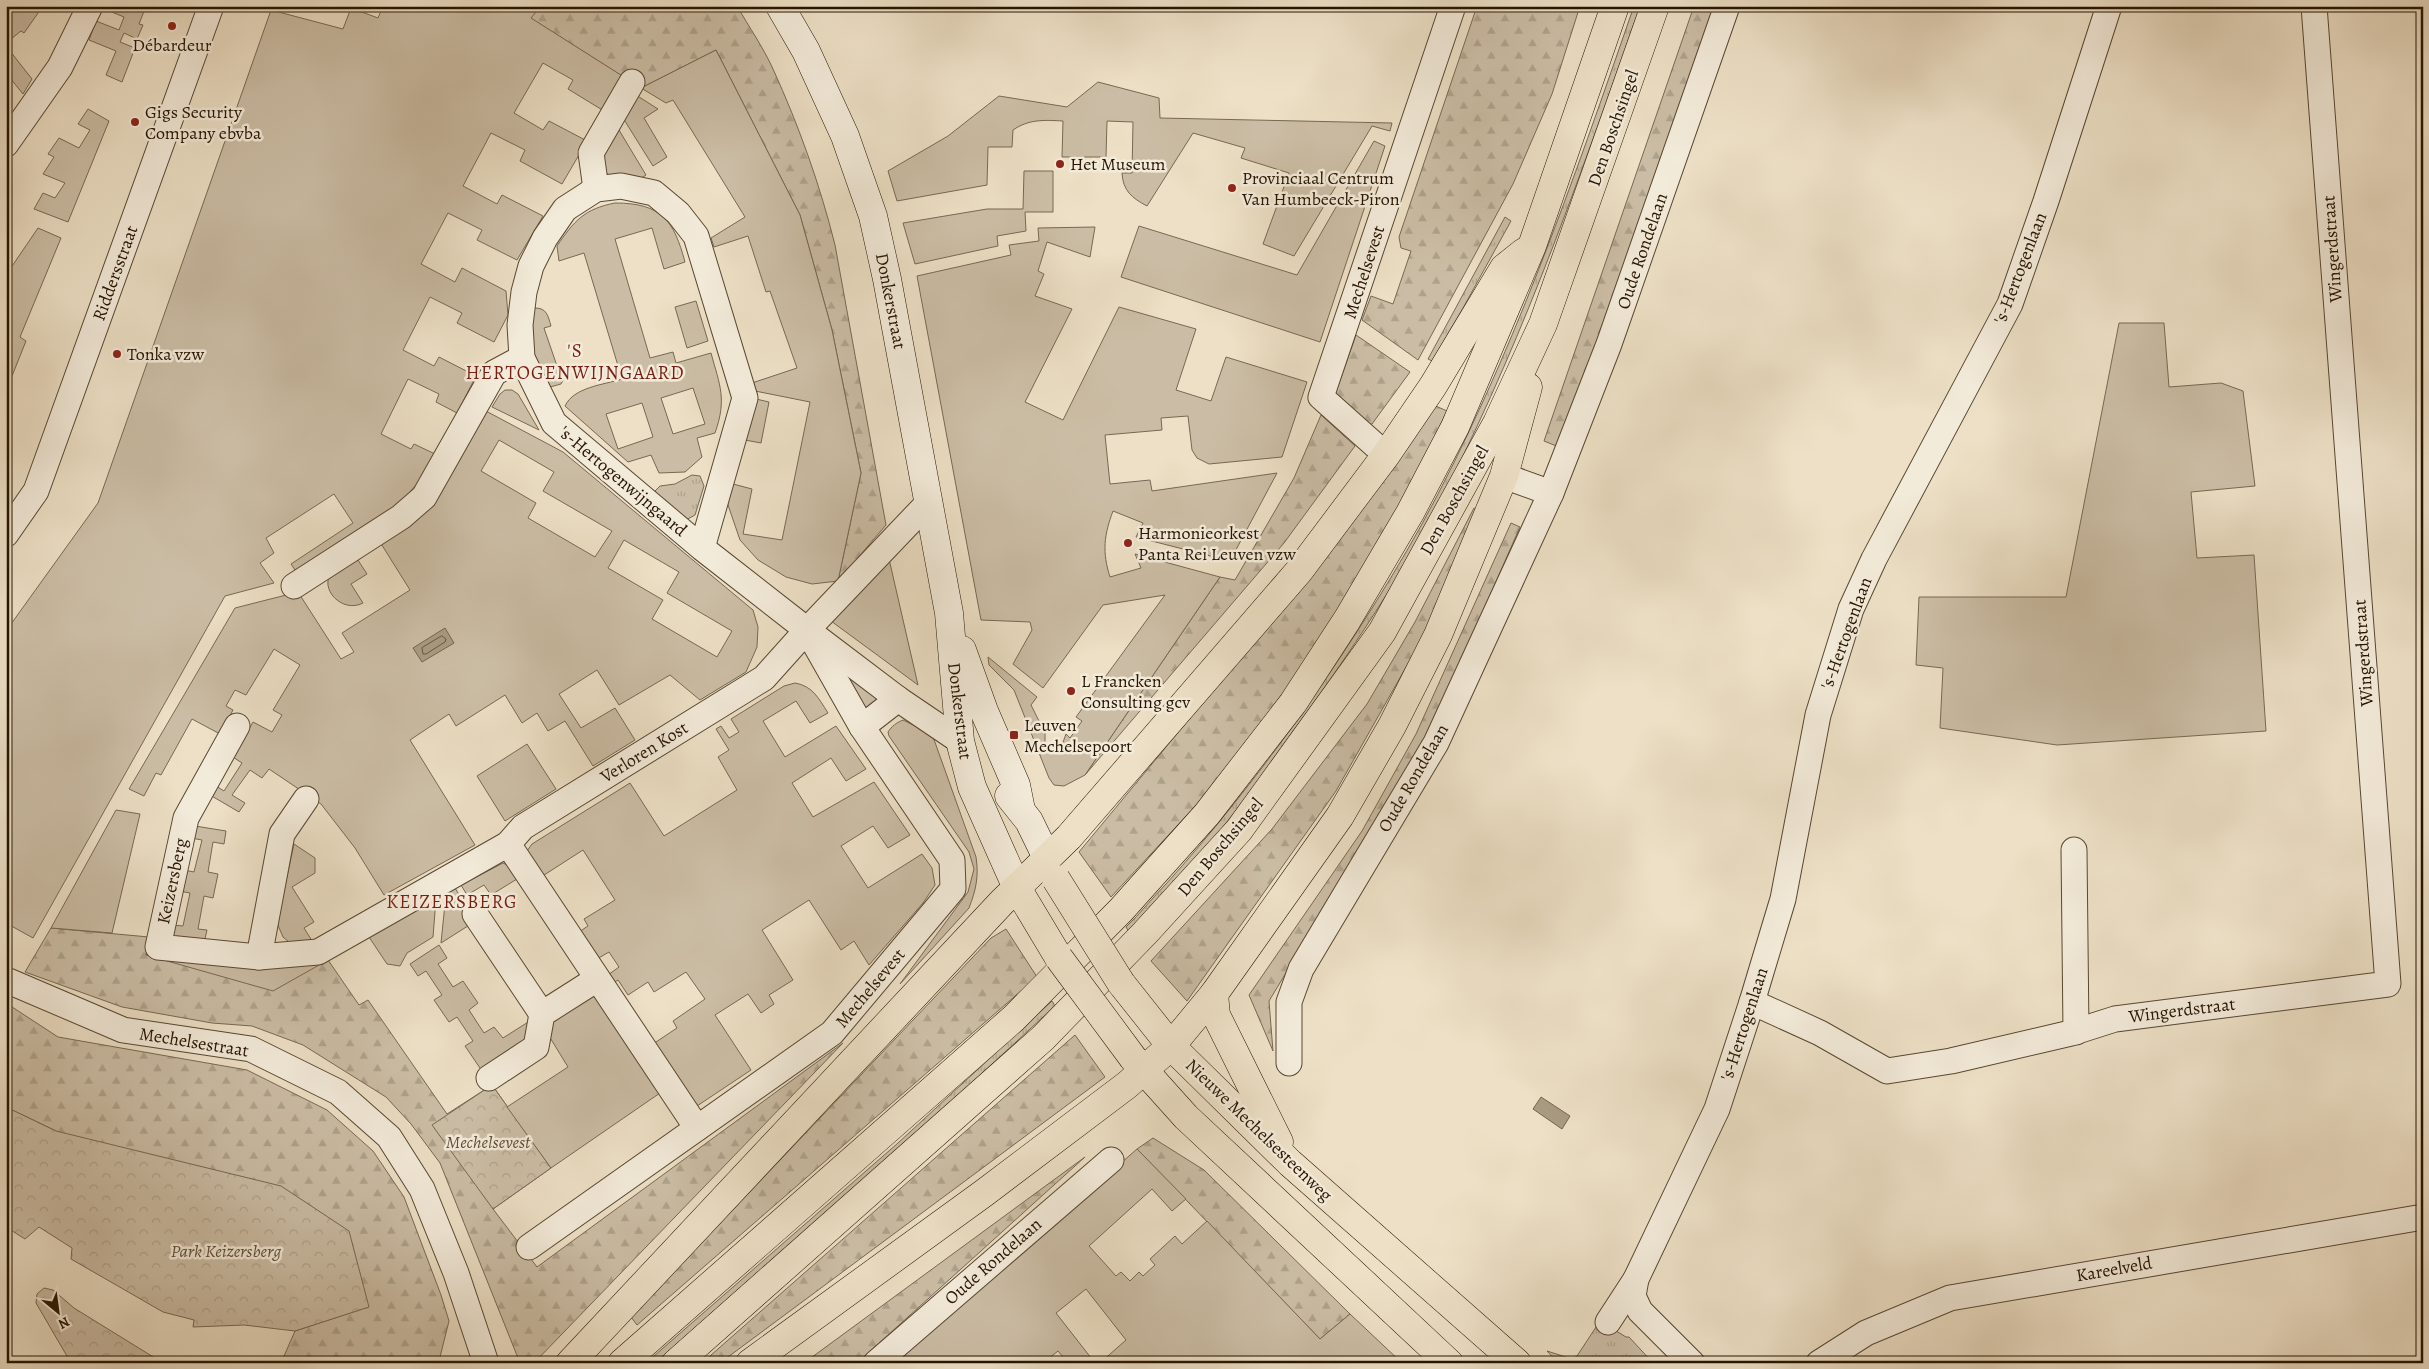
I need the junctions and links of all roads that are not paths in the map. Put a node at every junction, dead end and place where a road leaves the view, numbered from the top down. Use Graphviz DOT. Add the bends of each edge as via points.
graph roads {
  1 [pos="90,6"];
  2 [pos="211,6"];
  3 [pos="780,6"];
  4 [pos="1453,6"];
  5 [pos="1615,6"];
  6 [pos="1655,6"];
  7 [pos="1727,6"];
  8 [pos="2109,6"];
  9 [pos="2314,6"];
  10 [pos="632,82"];
  11 [pos="6,144"];
  12 [pos="596,189"];
  13 [pos="1532,246"];
  14 [pos="1543,324"];
  15 [pos="522,358"];
  16 [pos="1386,455"];
  17 [pos="1504,476"];
  18 [pos="1552,493"];
  19 [pos="929,502"];
  20 [pos="6,534"];
  21 [pos="702,548"];
  22 [pos="294,586"];
  23 [pos="949,613"];
  24 [pos="807,630"];
  25 [pos="898,699"];
  26 [pos="237,726"];
  27 [pos="862,727"];
  28 [pos="960,741"];
  29 [pos="306,799"];
  30 [pos="1021,810"];
  31 [pos="508,844"];
  32 [pos="2074,850"];
  33 [pos="1052,869"];
  34 [pos="1022,898"];
  35 [pos="475,914"];
  36 [pos="259,956"];
  37 [pos="6,980"];
  38 [pos="597,980"];
  39 [pos="1214,994"];
  40 [pos="1752,1002"];
  41 [pos="542,1014"];
  42 [pos="2076,1032"];
  43 [pos="1165,1039"];
  44 [pos="1289,1063"];
  45 [pos="1138,1064"];
  46 [pos="488,1078"];
  47 [pos="697,1128"];
  48 [pos="1110,1160"];
  49 [pos="1290,1163"];
  50 [pos="2423,1217"];
  51 [pos="529,1247"];
  52 [pos="1636,1279"];
  53 [pos="1608,1322"];
  54 [pos="486,1363"];
  55 [pos="570,1363"];
  56 [pos="622,1363"];
  57 [pos="676,1363"];
  58 [pos="750,1363"];
  59 [pos="876,1363"];
  60 [pos="1449,1363"];
  61 [pos="1516,1363"];
  62 [pos="1692,1363"];
  63 [pos="1819,1363"];
  1 -- 11 [label="street" via="60,67"];
  2 -- 20 [label="street, Riddersstraat" via="36,491"];
  3 -- 19 [label="street, Donkerstraat" via="806,51 845,136 873,216 888,279"];
  4 -- 16 [label="street, Mechelsevest" via="1321,397"];
  5 -- 13 [label="main road, Den Boschsingel"];
  6 -- 14 [label="main road, Den Boschsingel"];
  7 -- 18 [label="street, Oude Rondelaan" via="1610,344"];
  8 -- 40 [label="street, 's-Hertogenlaan" via="2010,304 1874,559 1851,610 1818,715 1783,899"];
  9 -- 42 [label="street, Wingerdstraat" via="2388,984 2115,1019"];
  10 -- 12 [label="street" via="591,153"];
  12 -- 15 [label="street, 's-Hertogenwijngaard" via="565,209 545,238 532,266 524,292 520,325"];
  12 -- 21 [label="street, 's-Hertogenwijngaard" via="621,186 654,193 678,213 696,236 745,398"];
  13 -- 16 [label="main road" via="1504,268 1434,386"];
  13 -- 56 [label="main road, Den Boschsingel" via="1455,427 1410,513 1293,703 1219,799 1121,910 1014,1018"];
  14 -- 17 [label="main road"];
  14 -- 57 [label="main road, Den Boschsingel" via="1497,423 1382,632 1239,830 1044,1038"];
  15 -- 21 [label="street, 's-Hertogenwijngaard" via="554,423"];
  15 -- 22 [label="street" via="494,373 424,497 401,517"];
  16 -- 33 [label="main road" via="1299,571 1069,837"];
  17 -- 18 [label="street"];
  17 -- 39 [label="main road" via="1438,635 1392,726 1340,816"];
  18 -- 44 [label="street, Oude Rondelaan" via="1436,743 1301,969 1289,1002"];
  19 -- 23 [label="street, Donkerstraat"];
  19 -- 24 [label="street"];
  21 -- 24 [label="street, 's-Hertogenwijngaard"];
  23 -- 28 [label="street, Donkerstraat"];
  23 -- 30 [label="street, Donkerstraat" via="984,711 1016,785"];
  24 -- 25 [label="street, 's-Hertogenwijngaard"];
  24 -- 27 [label="street"];
  24 -- 31 [label="street, Verloren Kost" via="764,678 523,827"];
  25 -- 27 [label="street"];
  25 -- 28 [label="street, 's-Hertogenwijngaard"];
  26 -- 36 [label="street, Keizersberg" via="186,818 158,947"];
  27 -- 47 [label="street, Mechelsevest" via="952,860 954,889 832,1033"];
  28 -- 30 [label="street" via="980,759"];
  28 -- 34 [label="street, Donkerstraat" via="972,787"];
  29 -- 36 [label="street" via="282,834"];
  30 -- 33 [label="street, Donkerstraat"];
  31 -- 36 [label="street, Keizersberg" via="318,952"];
  31 -- 38 [label="street"];
  32 -- 42 [label="street"];
  33 -- 34 [label="main road"];
  33 -- 43 [label="main road, Nieuwe Mechelsesteenweg, bridge" via="1120,983"];
  34 -- 45 [label="main road, bridge" via="1059,958"];
  34 -- 55 [label="main road"];
  35 -- 41 [label="street"];
  37 -- 54 [label="street, Mechelsestraat" via="123,1030 251,1049 338,1092 389,1138 422,1189 456,1272"];
  38 -- 41 [label="street"];
  38 -- 47 [label="street"];
  39 -- 43 [label="main road"];
  39 -- 49 [label="main road" via="1216,1015"];
  40 -- 42 [label="street, Wingerdstraat" via="1820,1033 1887,1071 1951,1062"];
  40 -- 52 [label="street, 's-Hertogenlaan" via="1717,1109"];
  41 -- 46 [label="street" via="536,1048"];
  43 -- 45 [label="main road"];
  43 -- 49 [label="main road, Nieuwe Mechelsesteenweg"];
  45 -- 58 [label="main road" via="984,1193"];
  45 -- 60 [label="main road" via="1186,1118"];
  47 -- 51 [label="street, Mechelsevest"];
  48 -- 59 [label="street, Oude Rondelaan"];
  49 -- 61 [label="main road, Nieuwe Mechelsesteenweg"];
  50 -- 63 [label="street, Kareelveld" via="1950,1298 1866,1333"];
  52 -- 53 [label="street, 's-Hertogenlaan"];
  52 -- 62 [label="street, 's-Hertogenlaan" via="1633,1296 1640,1311"];
}
